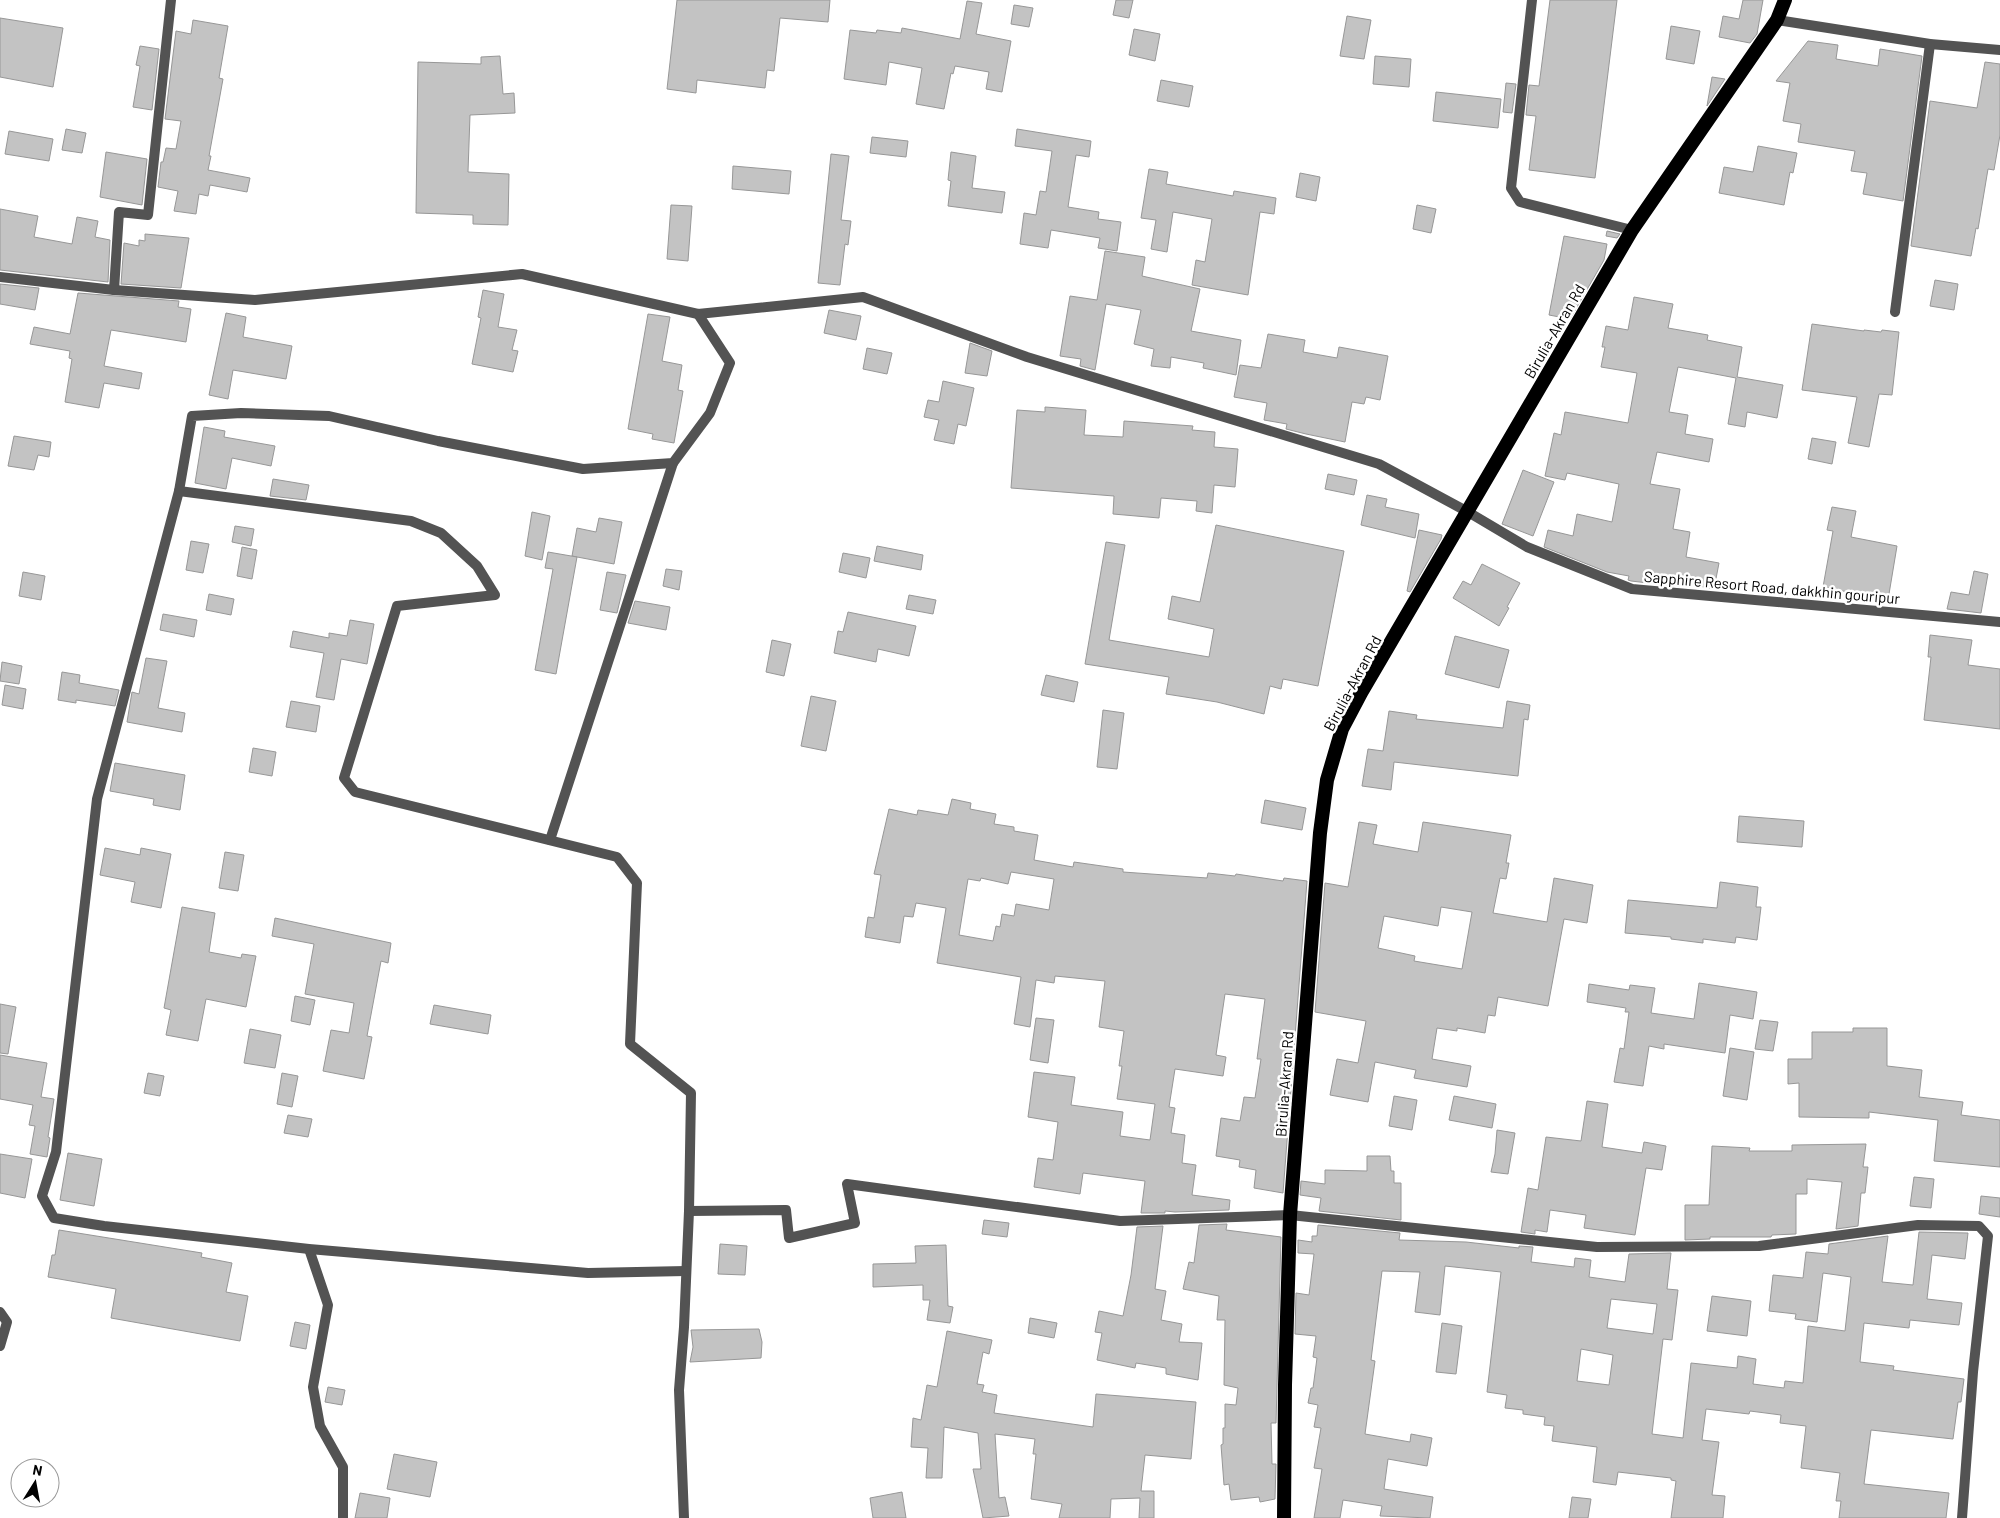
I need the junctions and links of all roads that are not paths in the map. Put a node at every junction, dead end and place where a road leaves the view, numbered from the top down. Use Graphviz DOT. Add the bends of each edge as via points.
graph roads {
  1 [pos="171,0"];
  2 [pos="1532,0"];
  3 [pos="1785,0"];
  4 [pos="1777,20"];
  5 [pos="1930,44"];
  6 [pos="2000,50"];
  7 [pos="1632,230"];
  8 [pos="0,278"];
  9 [pos="114,290"];
  10 [pos="1895,312"];
  11 [pos="698,314"];
  12 [pos="673,463"];
  13 [pos="179,491"];
  14 [pos="1468,512"];
  15 [pos="2000,622"];
  16 [pos="550,840"];
  17 [pos="689,1211"];
  18 [pos="1290,1215"];
  19 [pos="309,1250"];
  20 [pos="686,1271"];
  21 [pos="0,1312"];
  22 [pos="0,1346"];
  23 [pos="342,1518"];
  24 [pos="684,1518"];
  25 [pos="1284,1518"];
  26 [pos="1962,1518"];
  1 -- 9 [label="street" via="148,216 120,212"];
  2 -- 7 [label="street" via="1511,188 1520,202"];
  3 -- 4 [label="highway, Birulia-Akran Rd"];
  4 -- 5 [label="street"];
  4 -- 7 [label="highway, Birulia-Akran Rd"];
  5 -- 6 [label="street"];
  5 -- 10 [label="street"];
  7 -- 14 [label="highway, Birulia-Akran Rd"];
  8 -- 9 [label="street, Sapphire Resort Road, dakkhin gouripur"];
  9 -- 11 [label="street, Sapphire Resort Road, dakkhin gouripur" via="255,300 522,274"];
  11 -- 12 [label="street" via="730,363 710,413"];
  11 -- 14 [label="street, Sapphire Resort Road, dakkhin gouripur" via="863,297 1027,357 1379,464"];
  12 -- 13 [label="street" via="583,469 328,416 192,416"];
  12 -- 16 [label="street"];
  13 -- 16 [label="street" via="411,521 441,533 478,566 495,595 397,606 344,778 355,792"];
  13 -- 19 [label="street" via="97,800 56,1152 42,1196 54,1218"];
  14 -- 15 [label="street, Sapphire Resort Road, dakkhin gouripur" via="1527,547 1632,589"];
  14 -- 18 [label="highway, Birulia-Akran Rd" via="1342,729 1327,780"];
  16 -- 17 [label="street" via="617,857 637,883 630,1044 690,1093"];
  17 -- 18 [label="street" via="786,1210 789,1238 854,1223 847,1184 1120,1221"];
  17 -- 20 [label="street"];
  18 -- 25 [label="highway, Birulia-Akran Rd"];
  18 -- 26 [label="street" via="1597,1247 1759,1246 1918,1225 1979,1226 1988,1236"];
  19 -- 20 [label="street" via="588,1273"];
  19 -- 23 [label="street" via="328,1305 313,1387 320,1426 343,1467"];
  20 -- 24 [label="street" via="679,1390"];
  21 -- 22 [label="street" via="7,1322"];
}
